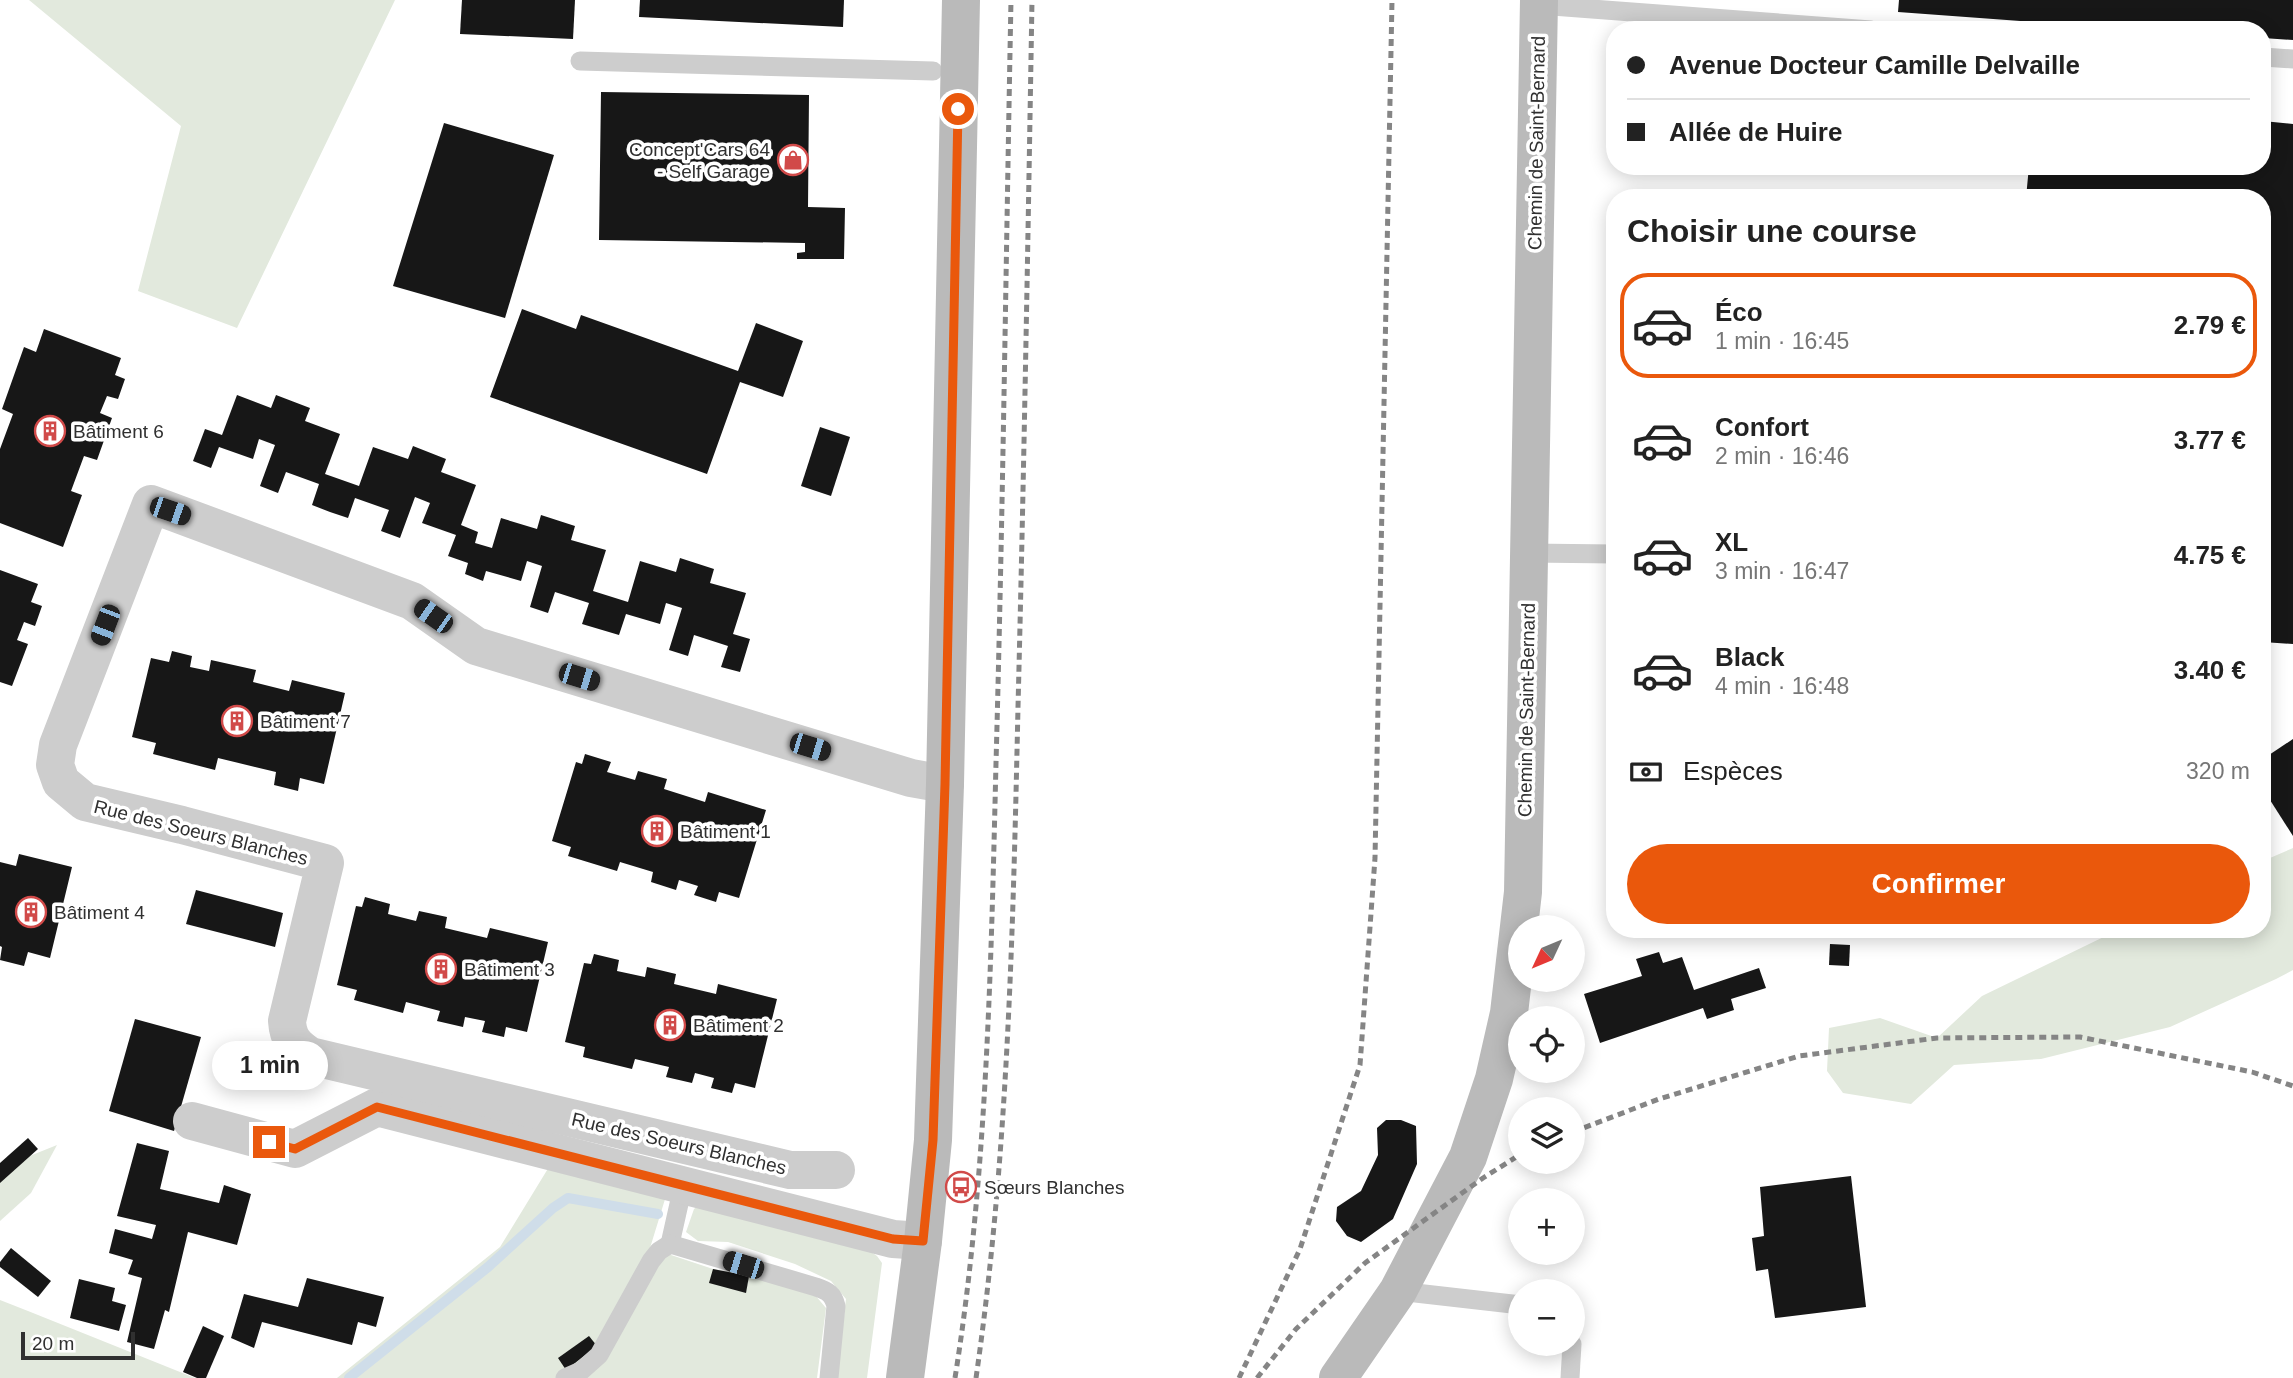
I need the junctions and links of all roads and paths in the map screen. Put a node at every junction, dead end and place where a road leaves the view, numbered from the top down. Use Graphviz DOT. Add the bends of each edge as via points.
graph roads {
  1 [pos="961,0"];
  2 [pos="1539,3"];
  3 [pos="1760,21"];
  4 [pos="2271,58"];
  5 [pos="2293,59"];
  6 [pos="580,61"];
  7 [pos="933,71"];
  8 [pos="1529,553"];
  9 [pos="1606,554"];
  10 [pos="945,784"];
  11 [pos="192,1122"];
  12 [pos="836,1170"];
  13 [pos="683,1186"];
  14 [pos="923,1241"];
  15 [pos="670,1244"];
  16 [pos="1398,1291"];
  17 [pos="1508,1304"];
  18 [pos="1571,1356"];
  19 [pos="565,1378"];
  20 [pos="829,1378"];
  21 [pos="905,1378"];
  22 [pos="1338,1378"];
  23 [pos="1570,1378"];
  1 -- 10 [label="main road"];
  2 -- 3 [label="lane"];
  2 -- 8 [label="main road, Chemin de Saint-Bernard"];
  4 -- 5 [label="lane"];
  6 -- 7 [label="lane"];
  8 -- 9 [label="lane"];
  8 -- 16 [label="main road, Chemin de Saint-Bernard" via="1523,892 1509,1013 1494,1079 1468,1157"];
  10 -- 12 [label="street, Rue des Soeurs Blanches" via="911,778 476,646 412,601 151,504 58,745 55,765 61,782 85,802 325,863 287,1021 296,1047 310,1056 790,1170"];
  10 -- 14 [label="main road" via="933,1140"];
  11 -- 13 [label="street" via="295,1149 377,1107"];
  13 -- 14 [label="street" via="893,1239"];
  13 -- 15 [label="lane"];
  14 -- 21 [label="main road"];
  15 -- 19 [label="lane" via="651,1261 599,1354 581,1371"];
  15 -- 20 [label="lane" via="828,1292 836,1306"];
  16 -- 17 [label="lane"];
  16 -- 22 [label="main road, Chemin de Saint-Bernard"];
  18 -- 23 [label="lane"];
}
